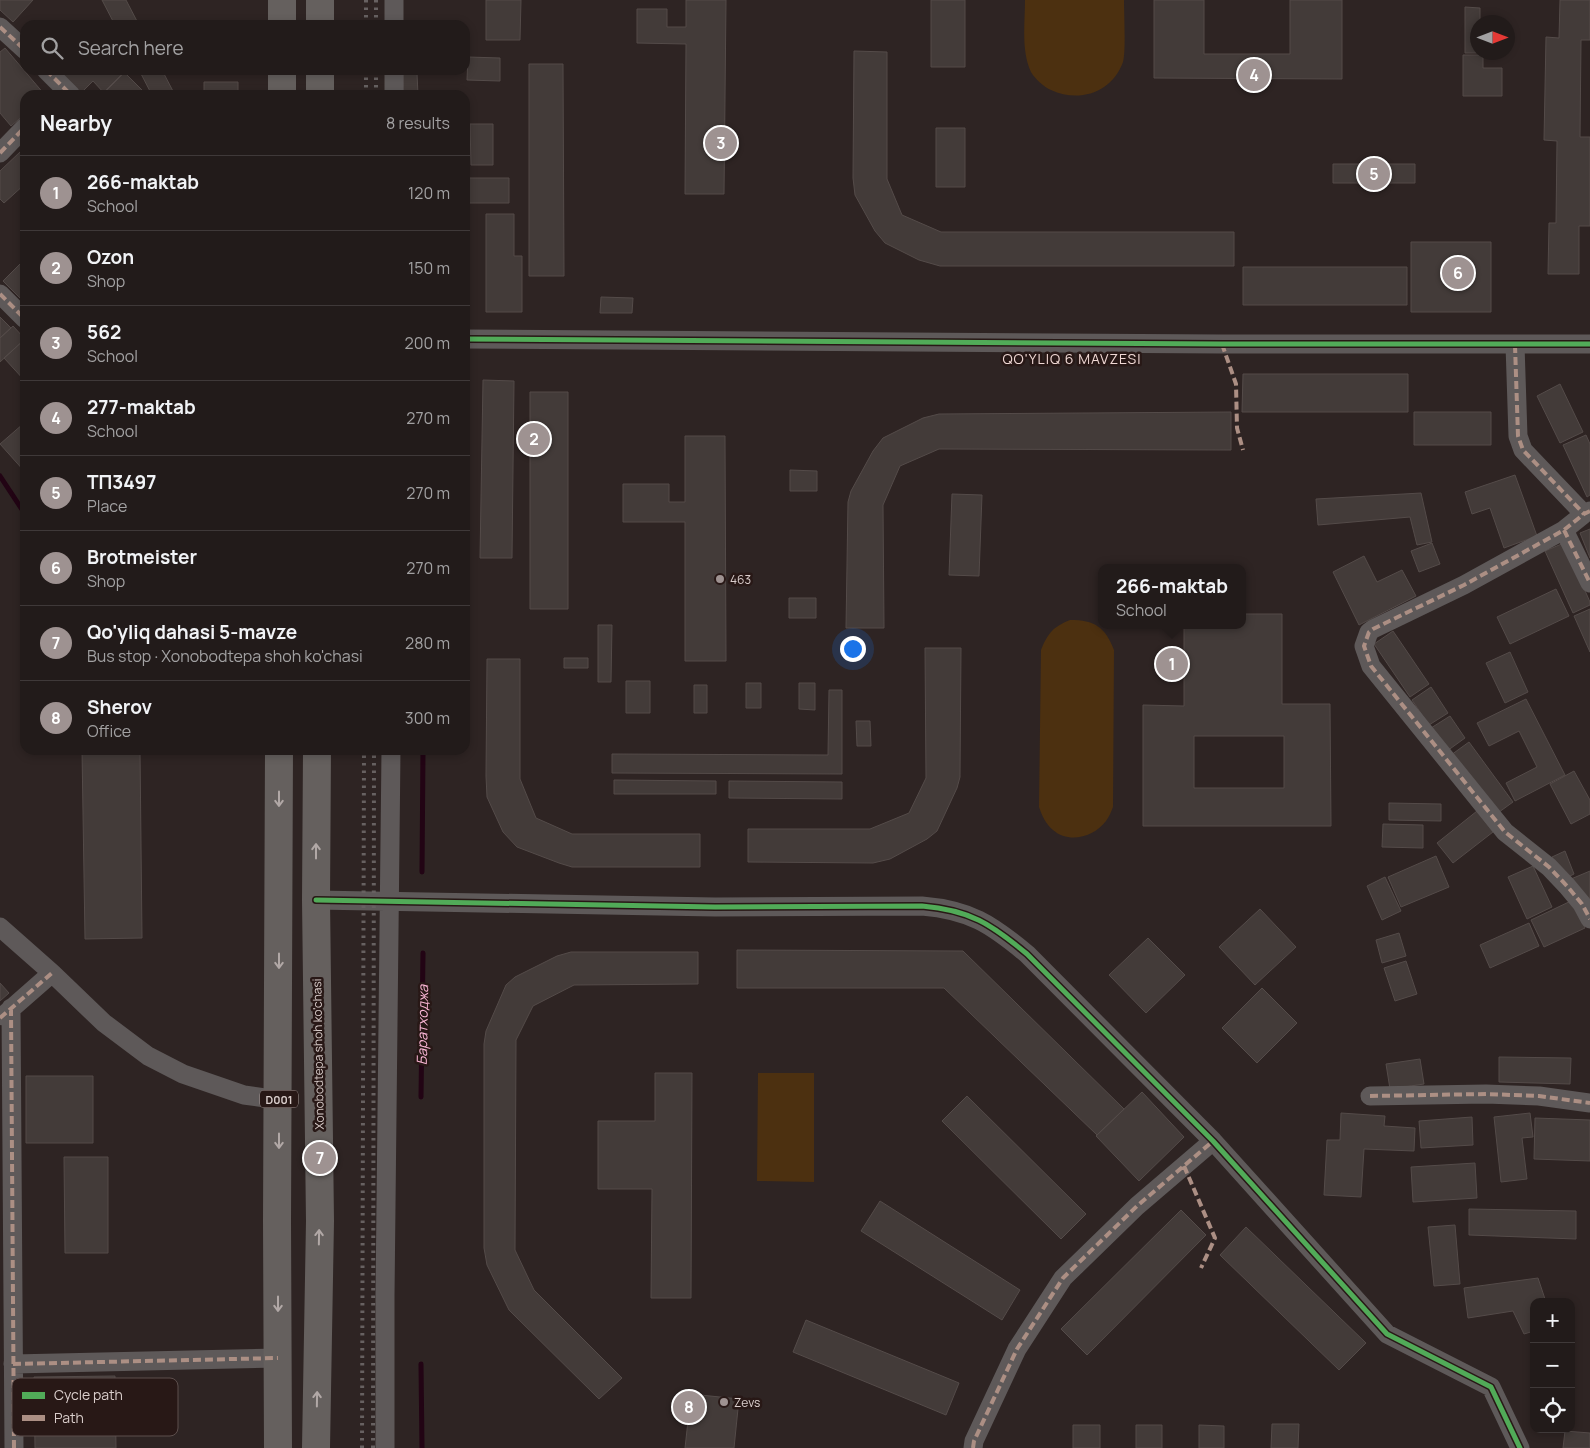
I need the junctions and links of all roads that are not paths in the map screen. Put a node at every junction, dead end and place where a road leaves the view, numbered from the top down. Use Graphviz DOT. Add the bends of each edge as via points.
graph roads {
  1 [pos="282,0"];
  2 [pos="320,0"];
  3 [pos="394,0"];
  4 [pos="282,20"];
  5 [pos="320,20"];
  6 [pos="394,20"];
  7 [pos="0,27"];
  8 [pos="20,45"];
  9 [pos="50,75"];
  10 [pos="282,75"];
  11 [pos="320,75"];
  12 [pos="394,75"];
  13 [pos="62,90"];
  14 [pos="282,90"];
  15 [pos="320,90"];
  16 [pos="394,90"];
  17 [pos="20,132"];
  18 [pos="0,153"];
  19 [pos="0,294"];
  20 [pos="20,315"];
  21 [pos="470,339"];
  22 [pos="1590,344"];
  23 [pos="1515,345"];
  24 [pos="1587,512"];
  25 [pos="1564,530"];
  26 [pos="1590,583"];
  27 [pos="279,755"];
  28 [pos="317,755"];
  29 [pos="391,755"];
  30 [pos="316,900"];
  31 [pos="390,900"];
  32 [pos="1590,919"];
  33 [pos="0,928"];
  34 [pos="52,973"];
  35 [pos="6,1013"];
  36 [pos="1370,1096"];
  37 [pos="279,1100"];
  38 [pos="1590,1103"];
  39 [pos="1213,1141"];
  40 [pos="278,1358"];
  41 [pos="13,1364"];
  42 [pos="13,1378"];
  43 [pos="278,1448"];
  44 [pos="316,1448"];
  45 [pos="385,1448"];
  46 [pos="972,1448"];
  47 [pos="1520,1448"];
  1 -- 4 [label="highway"];
  2 -- 5 [label="highway"];
  3 -- 6 [label="street"];
  7 -- 8 [label="street"];
  9 -- 13 [label="street"];
  10 -- 14 [label="highway"];
  11 -- 15 [label="highway"];
  12 -- 16 [label="street"];
  17 -- 18 [label="street"];
  19 -- 20 [label="street"];
  21 -- 23 [label="street"];
  22 -- 23 [label="street"];
  23 -- 24 [label="street" via="1518,436 1523,450"];
  24 -- 25 [label="street"];
  25 -- 26 [label="street"];
  25 -- 32 [label="street" via="1464,585 1373,628 1364,646 1371,666 1505,832 1567,886"];
  27 -- 37 [label="highway, D001, one-way"];
  30 -- 28 [label="highway, Xonobodtepa shoh ko'chasi, one-way"];
  29 -- 31 [label="street"];
  30 -- 31 [label="street"];
  44 -- 30 [label="highway, Xonobodtepa shoh ko'chasi, one-way" via="320,1158"];
  31 -- 39 [label="street" via="715,907 922,906 965,914 993,927 1027,954"];
  31 -- 45 [label="street"];
  33 -- 34 [label="street"];
  34 -- 35 [label="street"];
  34 -- 37 [label="street" via="104,1023 156,1061 244,1095"];
  35 -- 41 [label="street"];
  36 -- 38 [label="street" via="1539,1096"];
  37 -- 40 [label="highway, D001, one-way"];
  39 -- 46 [label="street" via="1137,1206 1063,1278 1017,1349"];
  39 -- 47 [label="street" via="1387,1334 1491,1387"];
  40 -- 41 [label="street"];
  40 -- 43 [label="highway, D001"];
  41 -- 42 [label="street"];
}
